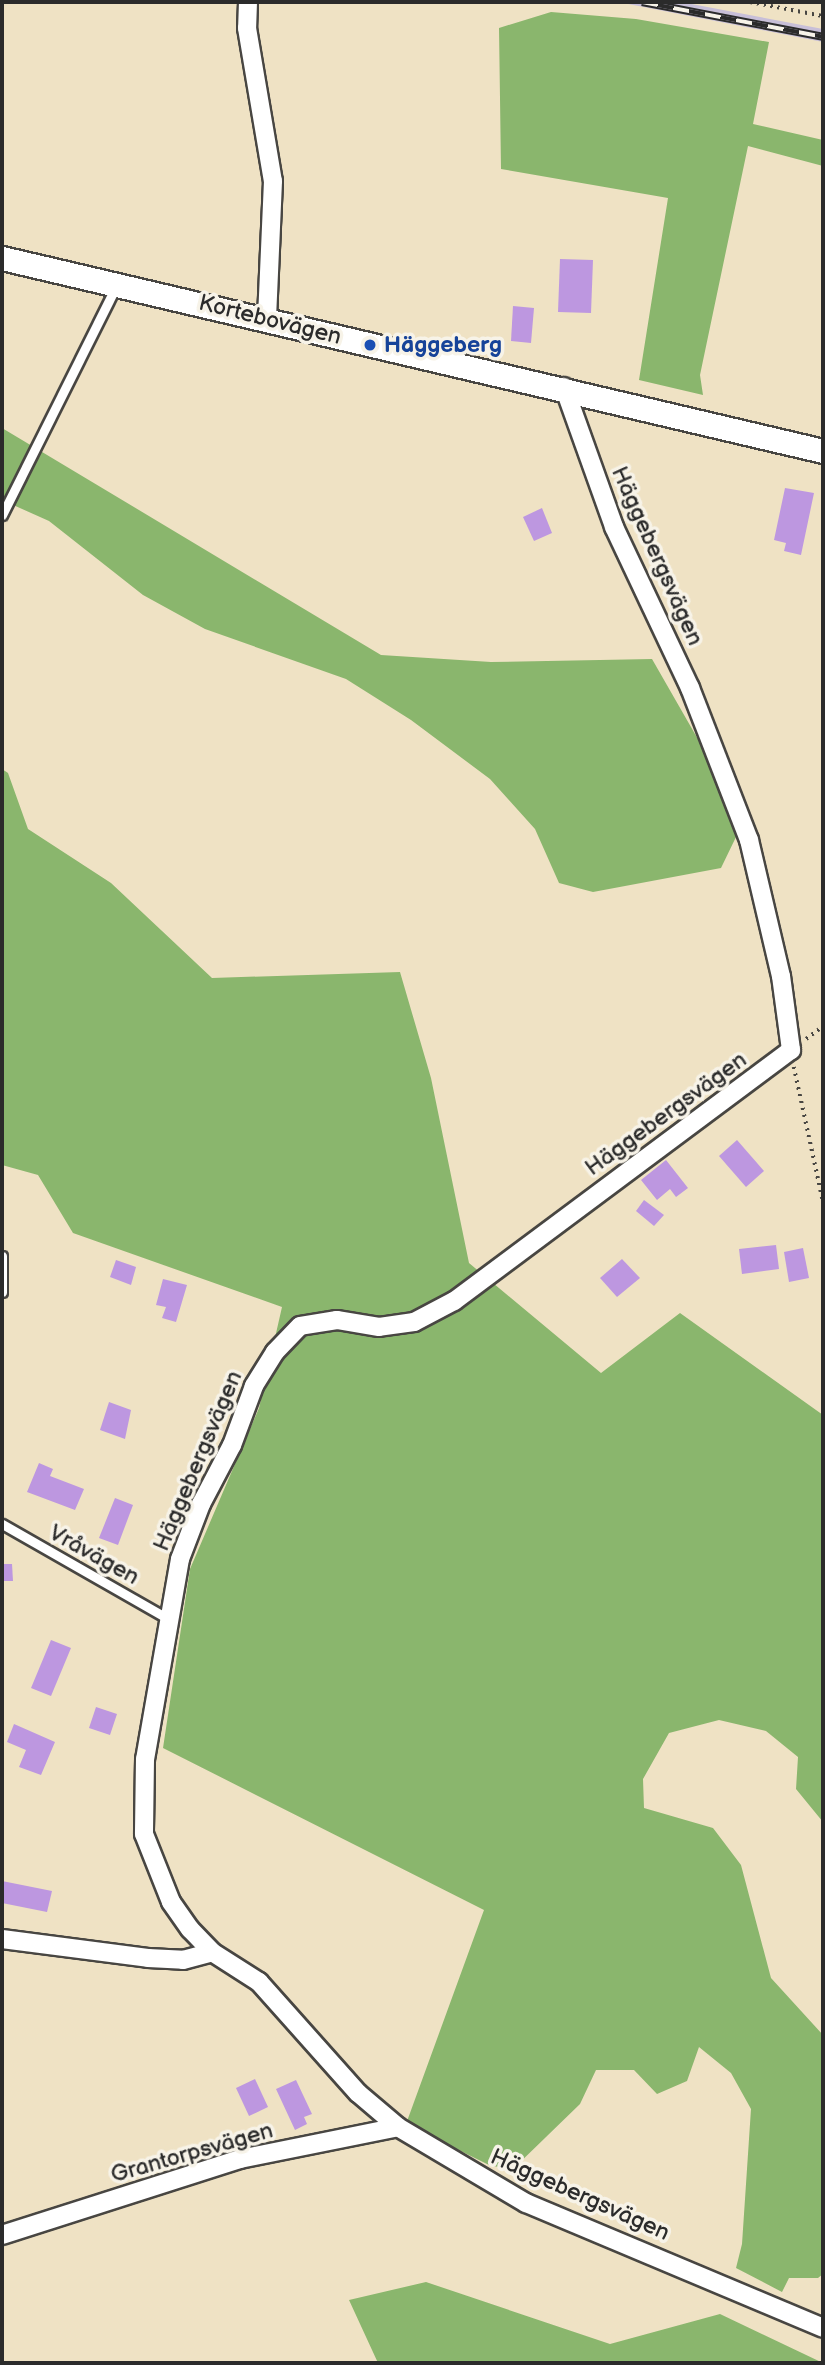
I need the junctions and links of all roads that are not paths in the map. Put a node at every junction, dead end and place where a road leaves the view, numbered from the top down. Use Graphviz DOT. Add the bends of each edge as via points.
graph roads {
  1 [pos="248,2"];
  2 [pos="2,258"];
  3 [pos="117,284"];
  4 [pos="267,318"];
  5 [pos="564,387"];
  6 [pos="823,451"];
  7 [pos="2,515"];
  8 [pos="2,1256"];
  9 [pos="2,1292"];
  10 [pos="2,1524"];
  11 [pos="167,1618"];
  12 [pos="2,1939"];
  13 [pos="212,1952"];
  14 [pos="398,2127"];
  15 [pos="2,2235"];
  16 [pos="823,2328"];
  1 -- 4 [label="street" via="247,28 273,181"];
  2 -- 3 [label="street, Kortebovägen"];
  3 -- 4 [label="street, Kortebovägen"];
  3 -- 7 [label="lane"];
  4 -- 5 [label="street, Kortebovägen"];
  5 -- 6 [label="street, Kortebovägen"];
  5 -- 11 [label="street, Häggebergsvägen" via="614,527 690,688 750,840 781,976 791,1050 454,1301 414,1322 379,1326 337,1320 300,1326 275,1352 254,1386 233,1445 201,1504 180,1559"];
  8 -- 9 [label="lane"];
  10 -- 11 [label="lane, Vråvägen"];
  11 -- 13 [label="street, Häggebergsvägen" via="145,1759 144,1834 171,1902"];
  12 -- 13 [label="street" via="148,1958 183,1960"];
  13 -- 14 [label="street, Häggebergsvägen" via="259,1982 358,2093"];
  14 -- 15 [label="street, Grantorpsvägen" via="240,2160"];
  14 -- 16 [label="street, Häggebergsvägen" via="526,2203"];
}
